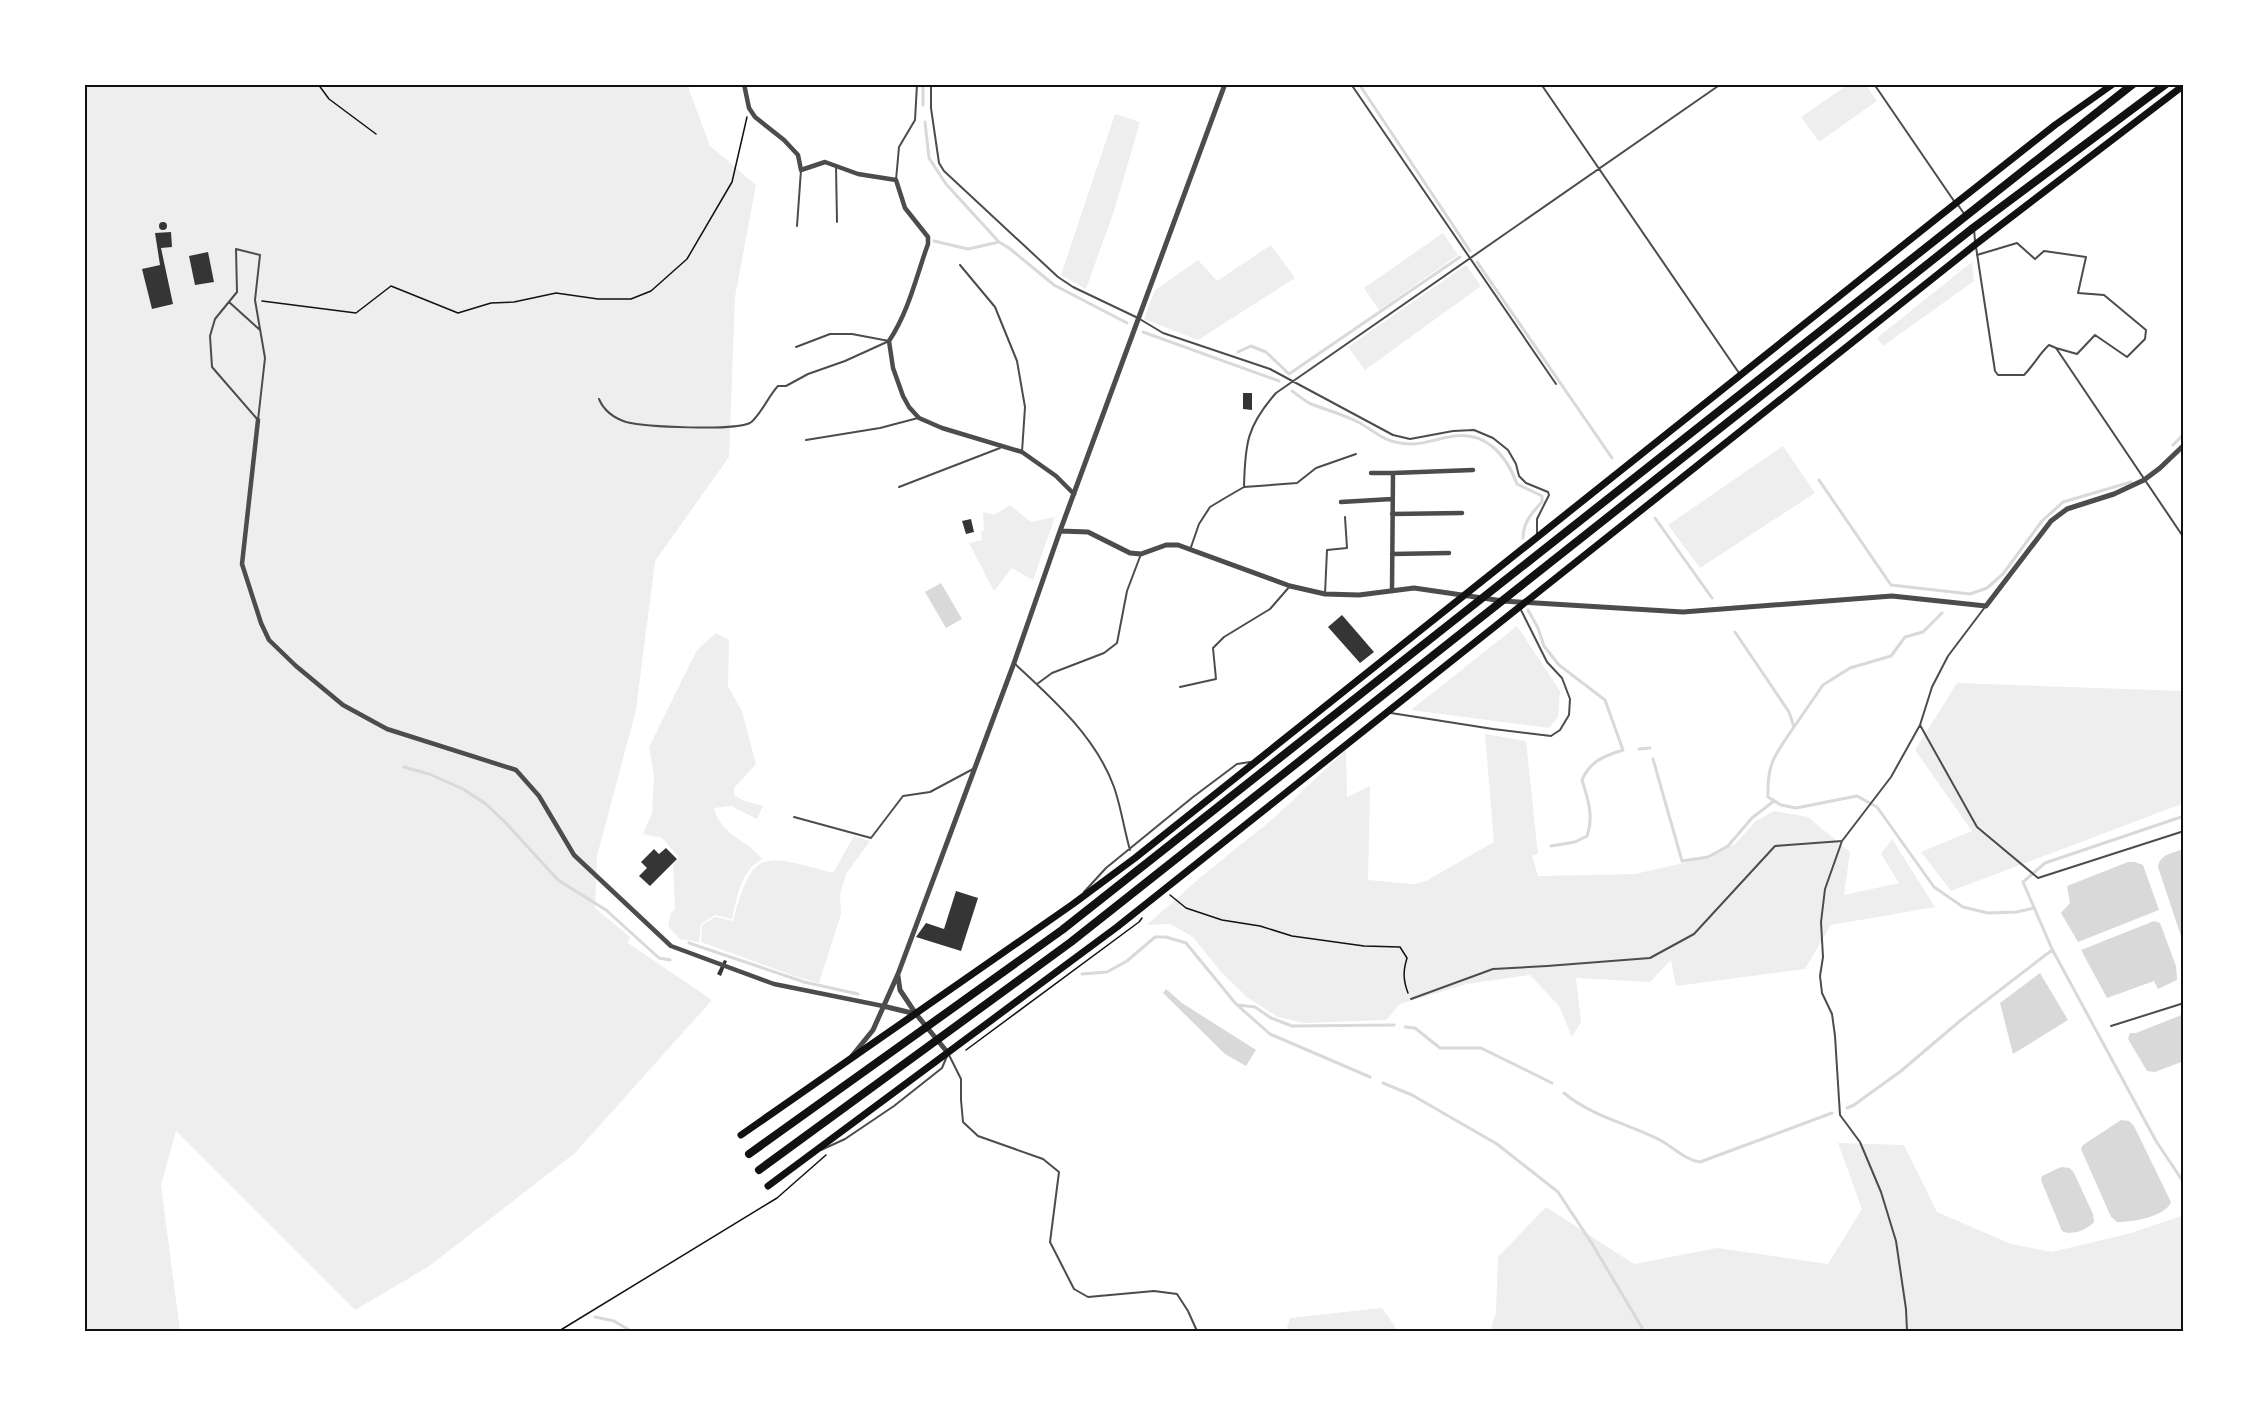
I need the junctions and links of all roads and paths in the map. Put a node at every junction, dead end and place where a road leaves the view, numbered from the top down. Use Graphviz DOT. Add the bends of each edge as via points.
graph roads {
  1 [pos="318,84"];
  2 [pos="744,84"];
  3 [pos="916,84"];
  4 [pos="931,84"];
  5 [pos="1225,84"];
  6 [pos="1350,84"];
  7 [pos="1541,84"];
  8 [pos="1721,84"];
  9 [pos="1874,84"];
  10 [pos="2113,84"];
  11 [pos="2133,84"];
  12 [pos="2166,84"];
  13 [pos="2184,85"];
  14 [pos="749,108"];
  15 [pos="376,134"];
  16 [pos="836,166"];
  17 [pos="1599,168"];
  18 [pos="801,170"];
  19 [pos="896,180"];
  20 [pos="1956,203"];
  21 [pos="1965,215"];
  22 [pos="837,222"];
  23 [pos="797,226"];
  24 [pos="1973,228"];
  25 [pos="1976,244"];
  26 [pos="1977,255"];
  27 [pos="1470,258"];
  28 [pos="960,265"];
  29 [pos="255,300"];
  30 [pos="228,301"];
  31 [pos="1138,318"];
  32 [pos="260,330"];
  33 [pos="889,341"];
  34 [pos="796,347"];
  35 [pos="2056,348"];
  36 [pos="1740,376"];
  37 [pos="1291,381"];
  38 [pos="1556,384"];
  39 [pos="599,399"];
  40 [pos="919,418"];
  41 [pos="258,420"];
  42 [pos="806,440"];
  43 [pos="2184,445"];
  44 [pos="1002,447"];
  45 [pos="1022,452"];
  46 [pos="1356,454"];
  47 [pos="1473,470"];
  48 [pos="1371,473"];
  49 [pos="1393,473"];
  50 [pos="2144,480"];
  51 [pos="1244,487"];
  52 [pos="899,488"];
  53 [pos="1074,494"];
  54 [pos="1392,499"];
  55 [pos="1341,502"];
  56 [pos="1462,513"];
  57 [pos="1392,514"];
  58 [pos="1345,517"];
  59 [pos="1060,531"];
  60 [pos="2184,538"];
  61 [pos="1537,540"];
  62 [pos="1190,550"];
  63 [pos="1449,553"];
  64 [pos="1140,554"];
  65 [pos="1392,554"];
  66 [pos="1290,586"];
  67 [pos="1392,591"];
  68 [pos="1325,594"];
  69 [pos="1467,594"];
  70 [pos="1484,597"];
  71 [pos="1503,601"];
  72 [pos="1524,602"];
  73 [pos="1986,606"];
  74 [pos="1014,663"];
  75 [pos="1037,684"];
  76 [pos="1180,687"];
  77 [pos="1385,712"];
  78 [pos="1920,725"];
  79 [pos="1256,761"];
  80 [pos="975,767"];
  81 [pos="794,817"];
  82 [pos="2184,831"];
  83 [pos="1842,841"];
  84 [pos="1130,849"];
  85 [pos="1163,890"];
  86 [pos="1073,904"];
  87 [pos="898,974"];
  88 [pos="1411,999"];
  89 [pos="2184,1003"];
  90 [pos="883,1006"];
  91 [pos="916,1014"];
  92 [pos="2111,1026"];
  93 [pos="948,1053"];
  94 [pos="845,1064"];
  95 [pos="741,1136"];
  96 [pos="749,1154"];
  97 [pos="828,1154"];
  98 [pos="809,1155"];
  99 [pos="759,1170"];
  100 [pos="768,1186"];
  101 [pos="559,1331"];
  102 [pos="1197,1331"];
  103 [pos="1907,1331"];
  1 -- 15 [label="path" via="329,99"];
  2 -- 14 [label="street"];
  3 -- 19 [label="lane" via="915,120 899,147"];
  4 -- 31 [label="lane" via="939,163 944,171 1058,277"];
  5 -- 31 [label="street"];
  6 -- 27 [label="lane"];
  7 -- 17 [label="lane"];
  8 -- 17 [label="lane"];
  9 -- 20 [label="lane"];
  10 -- 20 [label="main road"];
  11 -- 21 [label="highway"];
  12 -- 24 [label="highway"];
  13 -- 25 [label="main road"];
  14 -- 18 [label="street" via="798,155"];
  14 -- 29 [label="path" via="732,182 687,259 651,291 631,299 556,293 491,303 458,313 392,286 356,313"];
  16 -- 18 [label="street" via="825,162"];
  16 -- 19 [label="street"];
  16 -- 22 [label="lane"];
  17 -- 27 [label="lane"];
  17 -- 36 [label="lane"];
  18 -- 23 [label="lane"];
  19 -- 33 [label="street" via="905,208 928,237 928,244 901,324"];
  20 -- 21 [label="lane"];
  20 -- 36 [label="main road"];
  21 -- 70 [label="highway"];
  24 -- 25 [label="lane"];
  24 -- 71 [label="highway"];
  25 -- 26 [label="lane"];
  25 -- 72 [label="main road"];
  26 -- 35 [label="lane" via="1998,375 2024,375 2049,345"];
  26 -- 35 [label="lane" via="2017,243 2035,259 2044,251 2086,257 2078,293 2104,295 2146,330 2145,339 2127,357 2095,335 2077,354"];
  27 -- 37 [label="lane"];
  27 -- 38 [label="lane"];
  28 -- 45 [label="lane" via="995,307 1017,361 1025,407"];
  29 -- 30 [label="lane" via="260,255 236,249 237,292"];
  29 -- 32 [label="lane"];
  30 -- 32 [label="lane"];
  30 -- 41 [label="lane" via="215,319 210,336 212,367"];
  31 -- 37 [label="lane" via="1163,333 1270,369"];
  31 -- 53 [label="street"];
  32 -- 41 [label="lane" via="265,358"];
  33 -- 34 [label="lane" via="830,334"];
  33 -- 39 [label="lane" via="786,386 778,386 752,422 736,426 678,427 626,422 608,413"];
  33 -- 40 [label="street" via="903,396"];
  35 -- 50 [label="lane"];
  36 -- 61 [label="main road"];
  37 -- 51 [label="lane" via="1259,412 1251,429 1245,453"];
  37 -- 61 [label="lane" via="1393,435 1410,439 1474,430 1493,438 1508,450 1526,483 1548,492 1537,519"];
  40 -- 42 [label="lane"];
  40 -- 44 [label="street"];
  41 -- 90 [label="street" via="242,564 269,640 296,666 343,705 387,729 516,770 539,796 574,855 671,946 774,984"];
  43 -- 50 [label="street"];
  44 -- 45 [label="street"];
  44 -- 52 [label="lane"];
  45 -- 53 [label="street"];
  46 -- 51 [label="lane" via="1316,468 1297,483"];
  47 -- 49 [label="street"];
  48 -- 49 [label="street"];
  49 -- 54 [label="street"];
  50 -- 60 [label="lane"];
  50 -- 73 [label="street" via="2067,509 2051,521"];
  51 -- 62 [label="lane" via="1210,507"];
  53 -- 59 [label="street"];
  54 -- 55 [label="street"];
  54 -- 57 [label="street"];
  56 -- 57 [label="street"];
  57 -- 65 [label="street"];
  58 -- 68 [label="lane" via="1347,548 1327,550"];
  59 -- 64 [label="street" via="1088,532"];
  59 -- 74 [label="street"];
  61 -- 69 [label="main road"];
  62 -- 64 [label="street" via="1166,545"];
  62 -- 66 [label="street"];
  63 -- 65 [label="street"];
  64 -- 75 [label="lane" via="1127,591 1117,643 1104,653 1052,672"];
  65 -- 67 [label="street"];
  66 -- 68 [label="street"];
  66 -- 76 [label="lane" via="1270,609 1213,648 1216,679"];
  67 -- 68 [label="street"];
  67 -- 69 [label="street" via="1414,588"];
  69 -- 70 [label="street"];
  69 -- 79 [label="main road"];
  70 -- 71 [label="street"];
  70 -- 96 [label="highway" via="1062,930"];
  71 -- 72 [label="street"];
  71 -- 99 [label="highway" via="1071,942"];
  72 -- 73 [label="street" via="1683,612 1892,596"];
  72 -- 77 [label="main road"];
  72 -- 77 [label="lane" via="1521,612 1547,662 1562,678 1570,699 1569,715 1560,730 1551,736"];
  73 -- 78 [label="lane" via="1948,656 1932,687"];
  74 -- 75 [label="lane"];
  74 -- 80 [label="street"];
  75 -- 84 [label="lane" via="1071,719 1101,760 1114,788"];
  77 -- 85 [label="main road"];
  78 -- 82 [label="lane" via="1977,827 2038,878"];
  78 -- 83 [label="lane" via="1891,777"];
  79 -- 84 [label="lane" via="1237,764"];
  79 -- 86 [label="main road"];
  80 -- 81 [label="lane" via="930,792 903,796 871,838"];
  80 -- 87 [label="street"];
  83 -- 88 [label="lane" via="1774,846 1694,934 1650,958 1493,969"];
  83 -- 103 [label="lane" via="1825,889 1821,922 1822,993 1832,1014 1840,1115 1860,1142 1881,1192 1896,1241"];
  84 -- 86 [label="lane"];
  85 -- 88 [label="path" via="1186,908 1222,920 1292,936 1400,947 1407,958 1405,985"];
  85 -- 93 [label="main road"];
  86 -- 91 [label="main road"];
  87 -- 90 [label="street"];
  87 -- 91 [label="street" via="900,990"];
  89 -- 92 [label="lane"];
  90 -- 91 [label="street"];
  90 -- 94 [label="street" via="873,1030"];
  91 -- 93 [label="street"];
  91 -- 94 [label="main road"];
  93 -- 98 [label="main road"];
  93 -- 98 [label="lane" via="942,1068 894,1106 845,1139"];
  93 -- 102 [label="lane" via="961,1079 963,1122 978,1136 1043,1159 1059,1172 1050,1242 1074,1289 1088,1297 1154,1291 1177,1294"];
  94 -- 95 [label="main road"];
  97 -- 101 [label="path" via="777,1198"];
  98 -- 100 [label="main road"];
}
